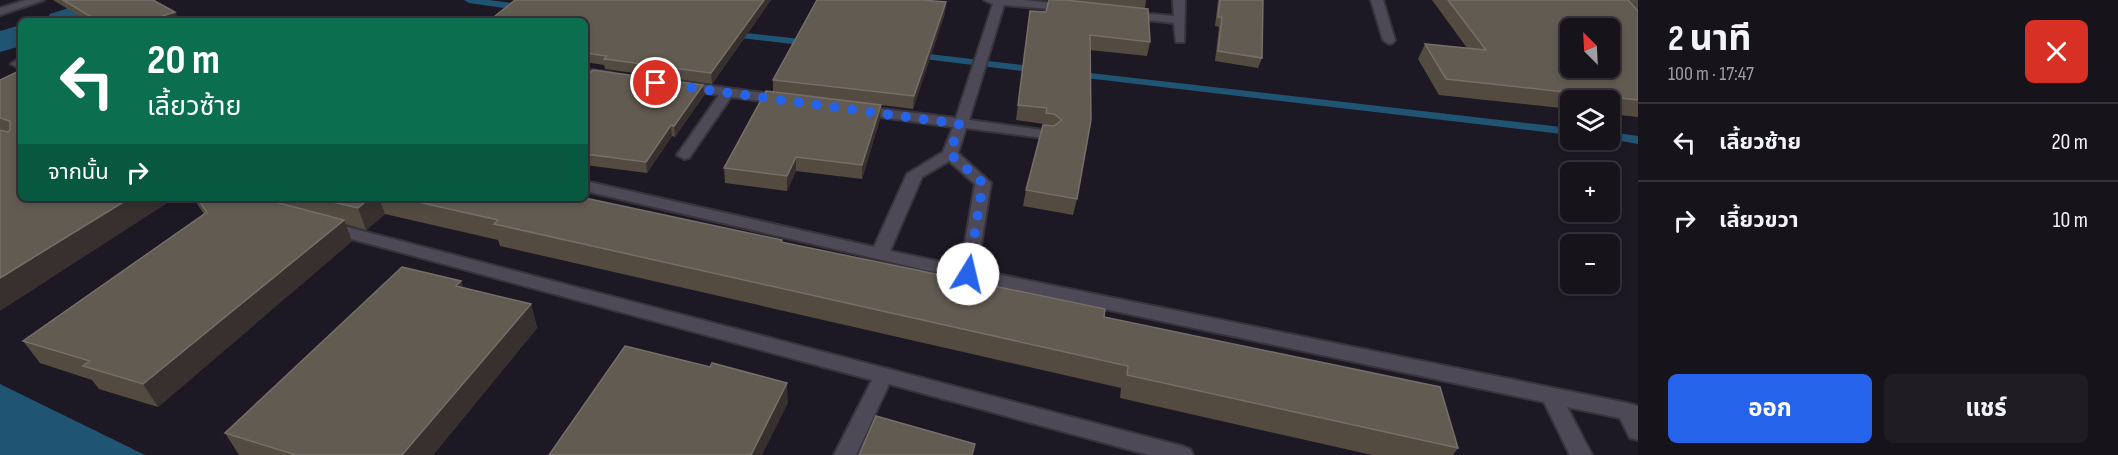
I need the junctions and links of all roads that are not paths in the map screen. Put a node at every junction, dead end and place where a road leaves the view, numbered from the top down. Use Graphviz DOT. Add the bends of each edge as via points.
graph roads {
  1 [pos="38,0"];
  2 [pos="997,0"];
  3 [pos="1179,0"];
  4 [pos="1377,0"];
  5 [pos="1078,9"];
  6 [pos="0,12"];
  7 [pos="1112,13"];
  8 [pos="1180,20"];
  9 [pos="1180,39"];
  10 [pos="1389,40"];
  11 [pos="588,73"];
  12 [pos="620,78"];
  13 [pos="668,84"];
  14 [pos="727,93"];
  15 [pos="797,102"];
  16 [pos="843,108"];
  17 [pos="959,124"];
  18 [pos="1050,135"];
  19 [pos="950,154"];
  20 [pos="684,156"];
  21 [pos="588,187"];
  22 [pos="311,223"];
  23 [pos="880,254"];
  24 [pos="968,274"];
  25 [pos="884,375"];
  26 [pos="1551,395"];
  27 [pos="1632,412"];
  28 [pos="1638,432"];
  29 [pos="845,455"];
  30 [pos="1182,455"];
  31 [pos="1581,455"];
  1 -- 6 [label="street"];
  2 -- 5 [label="street"];
  2 -- 17 [label="street" via="974,86"];
  3 -- 8 [label="street"];
  4 -- 10 [label="street"];
  7 -- 8 [label="street"];
  8 -- 9 [label="street"];
  11 -- 12 [label="street"];
  13 -- 14 [label="street"];
  14 -- 15 [label="street"];
  14 -- 20 [label="street"];
  16 -- 17 [label="street"];
  17 -- 18 [label="street"];
  17 -- 19 [label="street"];
  19 -- 23 [label="street" via="915,174"];
  19 -- 24 [label="street" via="983,183"];
  21 -- 23 [label="street"];
  22 -- 25 [label="street"];
  23 -- 24 [label="street"];
  24 -- 26 [label="street"];
  25 -- 29 [label="street"];
  25 -- 30 [label="street"];
  26 -- 27 [label="street"];
  26 -- 31 [label="street"];
  27 -- 28 [label="street"];
}
